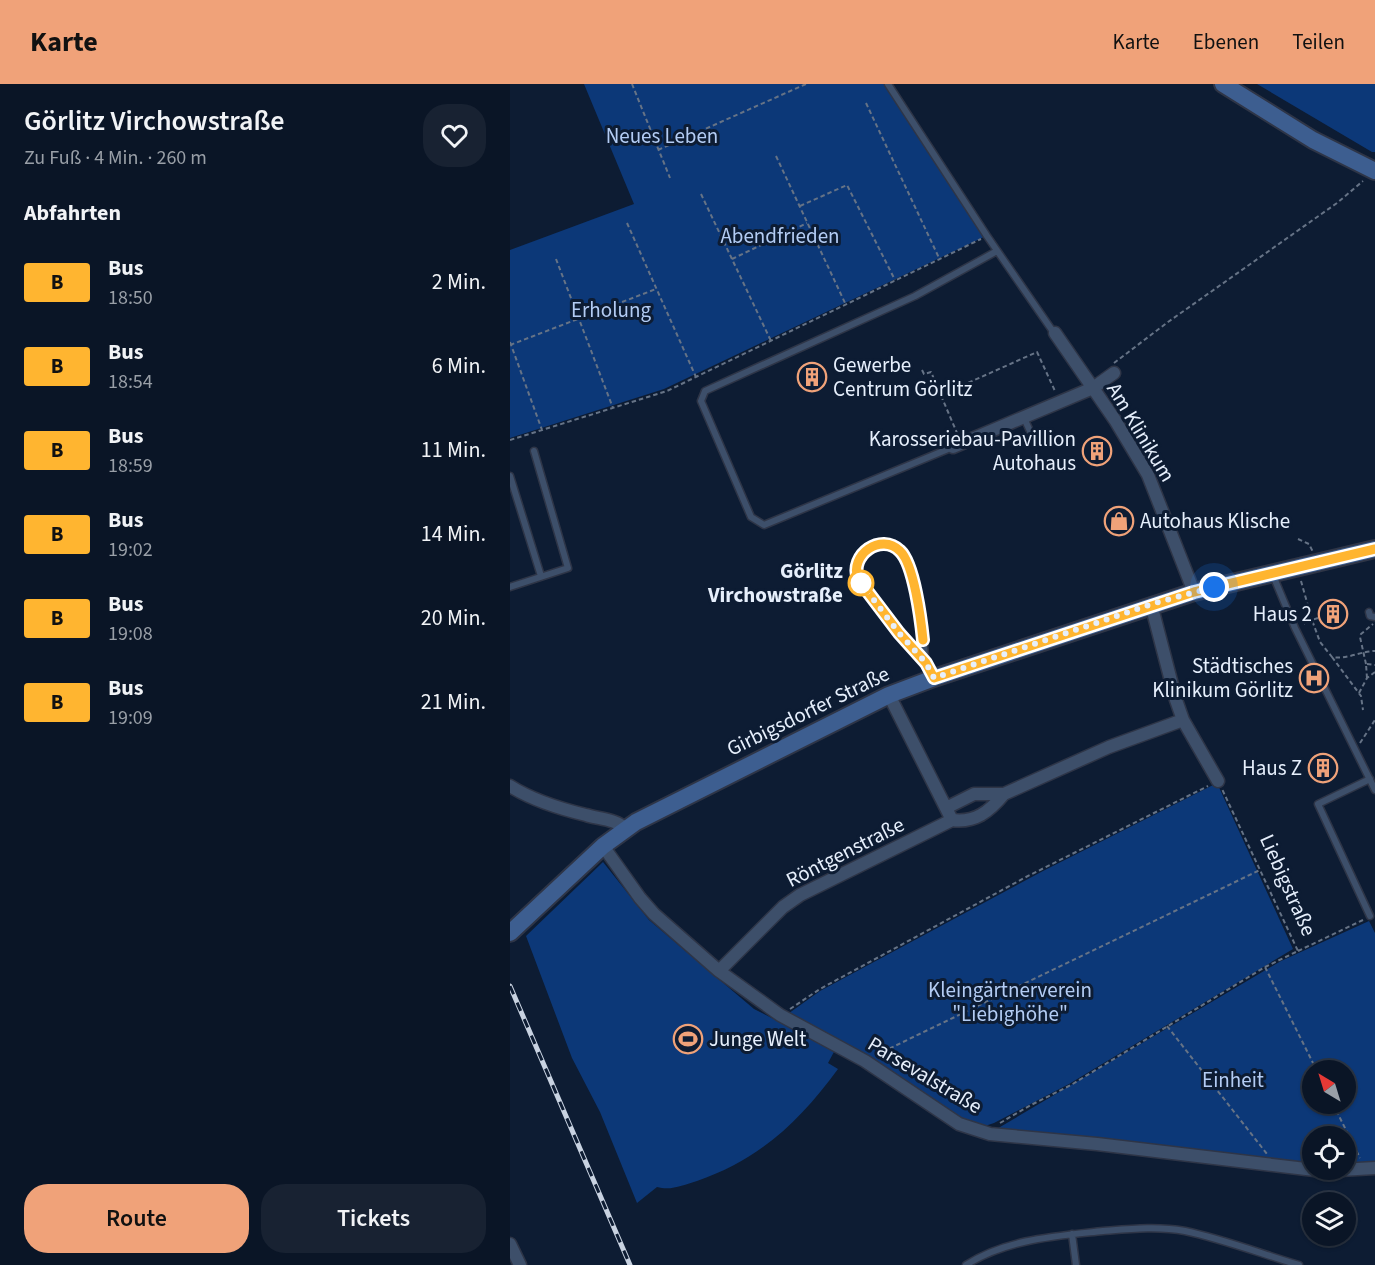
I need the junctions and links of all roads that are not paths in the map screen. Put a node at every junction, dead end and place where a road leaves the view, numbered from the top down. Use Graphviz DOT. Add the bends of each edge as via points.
graph roads {
  1 [pos="888,84"];
  2 [pos="1222,84"];
  3 [pos="1369,176"];
  4 [pos="997,251"];
  5 [pos="1055,333"];
  6 [pos="1112,370"];
  7 [pos="1093,388"];
  8 [pos="1024,418"];
  9 [pos="1035,442"];
  10 [pos="957,445"];
  11 [pos="534,451"];
  12 [pos="510,476"];
  13 [pos="1375,549"];
  14 [pos="1272,573"];
  15 [pos="541,576"];
  16 [pos="510,587"];
  17 [pos="1194,592"];
  18 [pos="1151,604"];
  19 [pos="930,670"];
  20 [pos="889,695"];
  21 [pos="1183,720"];
  22 [pos="1370,779"];
  23 [pos="1218,781"];
  24 [pos="510,786"];
  25 [pos="1375,790"];
  26 [pos="1004,794"];
  27 [pos="946,808"];
  28 [pos="952,820"];
  29 [pos="626,829"];
  30 [pos="603,846"];
  31 [pos="1370,916"];
  32 [pos="510,933"];
  33 [pos="719,971"];
  34 [pos="1375,1168"];
  35 [pos="1072,1234"];
  36 [pos="510,1244"];
  37 [pos="520,1265"];
  38 [pos="966,1265"];
  39 [pos="1076,1265"];
  40 [pos="1297,1265"];
  1 -- 4 [label="lane"];
  2 -- 3 [label="street"];
  4 -- 5 [label="lane"];
  4 -- 10 [label="lane" via="915,296 705,392 701,401 751,517 764,525"];
  5 -- 7 [label="street, Am Klinikum"];
  6 -- 7 [label="street"];
  7 -- 8 [label="street"];
  7 -- 17 [label="street, Am Klinikum" via="1148,475"];
  8 -- 9 [label="lane"];
  8 -- 10 [label="street"];
  11 -- 15 [label="lane" via="568,568"];
  12 -- 15 [label="lane"];
  13 -- 14 [label="street, Girbigsdorfer Straße"];
  14 -- 17 [label="street, Girbigsdorfer Straße"];
  14 -- 22 [label="lane"];
  15 -- 16 [label="lane"];
  17 -- 18 [label="street, Girbigsdorfer Straße"];
  18 -- 19 [label="street, Girbigsdorfer Straße"];
  18 -- 21 [label="street"];
  19 -- 19 [label="lane" via="908,562 896,547 884,544 870,548 857,563 858,579"];
  19 -- 20 [label="street, Girbigsdorfer Straße"];
  20 -- 27 [label="street"];
  20 -- 29 [label="street, Girbigsdorfer Straße"];
  21 -- 23 [label="street"];
  21 -- 26 [label="street, Röntgenstraße" via="1109,747"];
  22 -- 25 [label="lane"];
  22 -- 31 [label="lane" via="1318,804"];
  24 -- 29 [label="street" via="585,815 616,822"];
  26 -- 27 [label="street, Röntgenstraße" via="974,794"];
  26 -- 28 [label="street, Röntgenstraße" via="992,808 966,822"];
  27 -- 28 [label="street"];
  28 -- 33 [label="street, Röntgenstraße" via="783,906"];
  29 -- 30 [label="street, Girbigsdorfer Straße"];
  30 -- 32 [label="street, Girbigsdorfer Straße"];
  30 -- 33 [label="street, Parsevalstraße" via="654,914"];
  33 -- 34 [label="street, Parsevalstraße" via="780,1015 865,1061 959,1124 990,1134 1323,1172"];
  35 -- 38 [label="lane" via="1009,1246"];
  35 -- 39 [label="lane"];
  35 -- 40 [label="lane" via="1139,1228 1184,1231"];
  36 -- 37 [label="street"];
}
